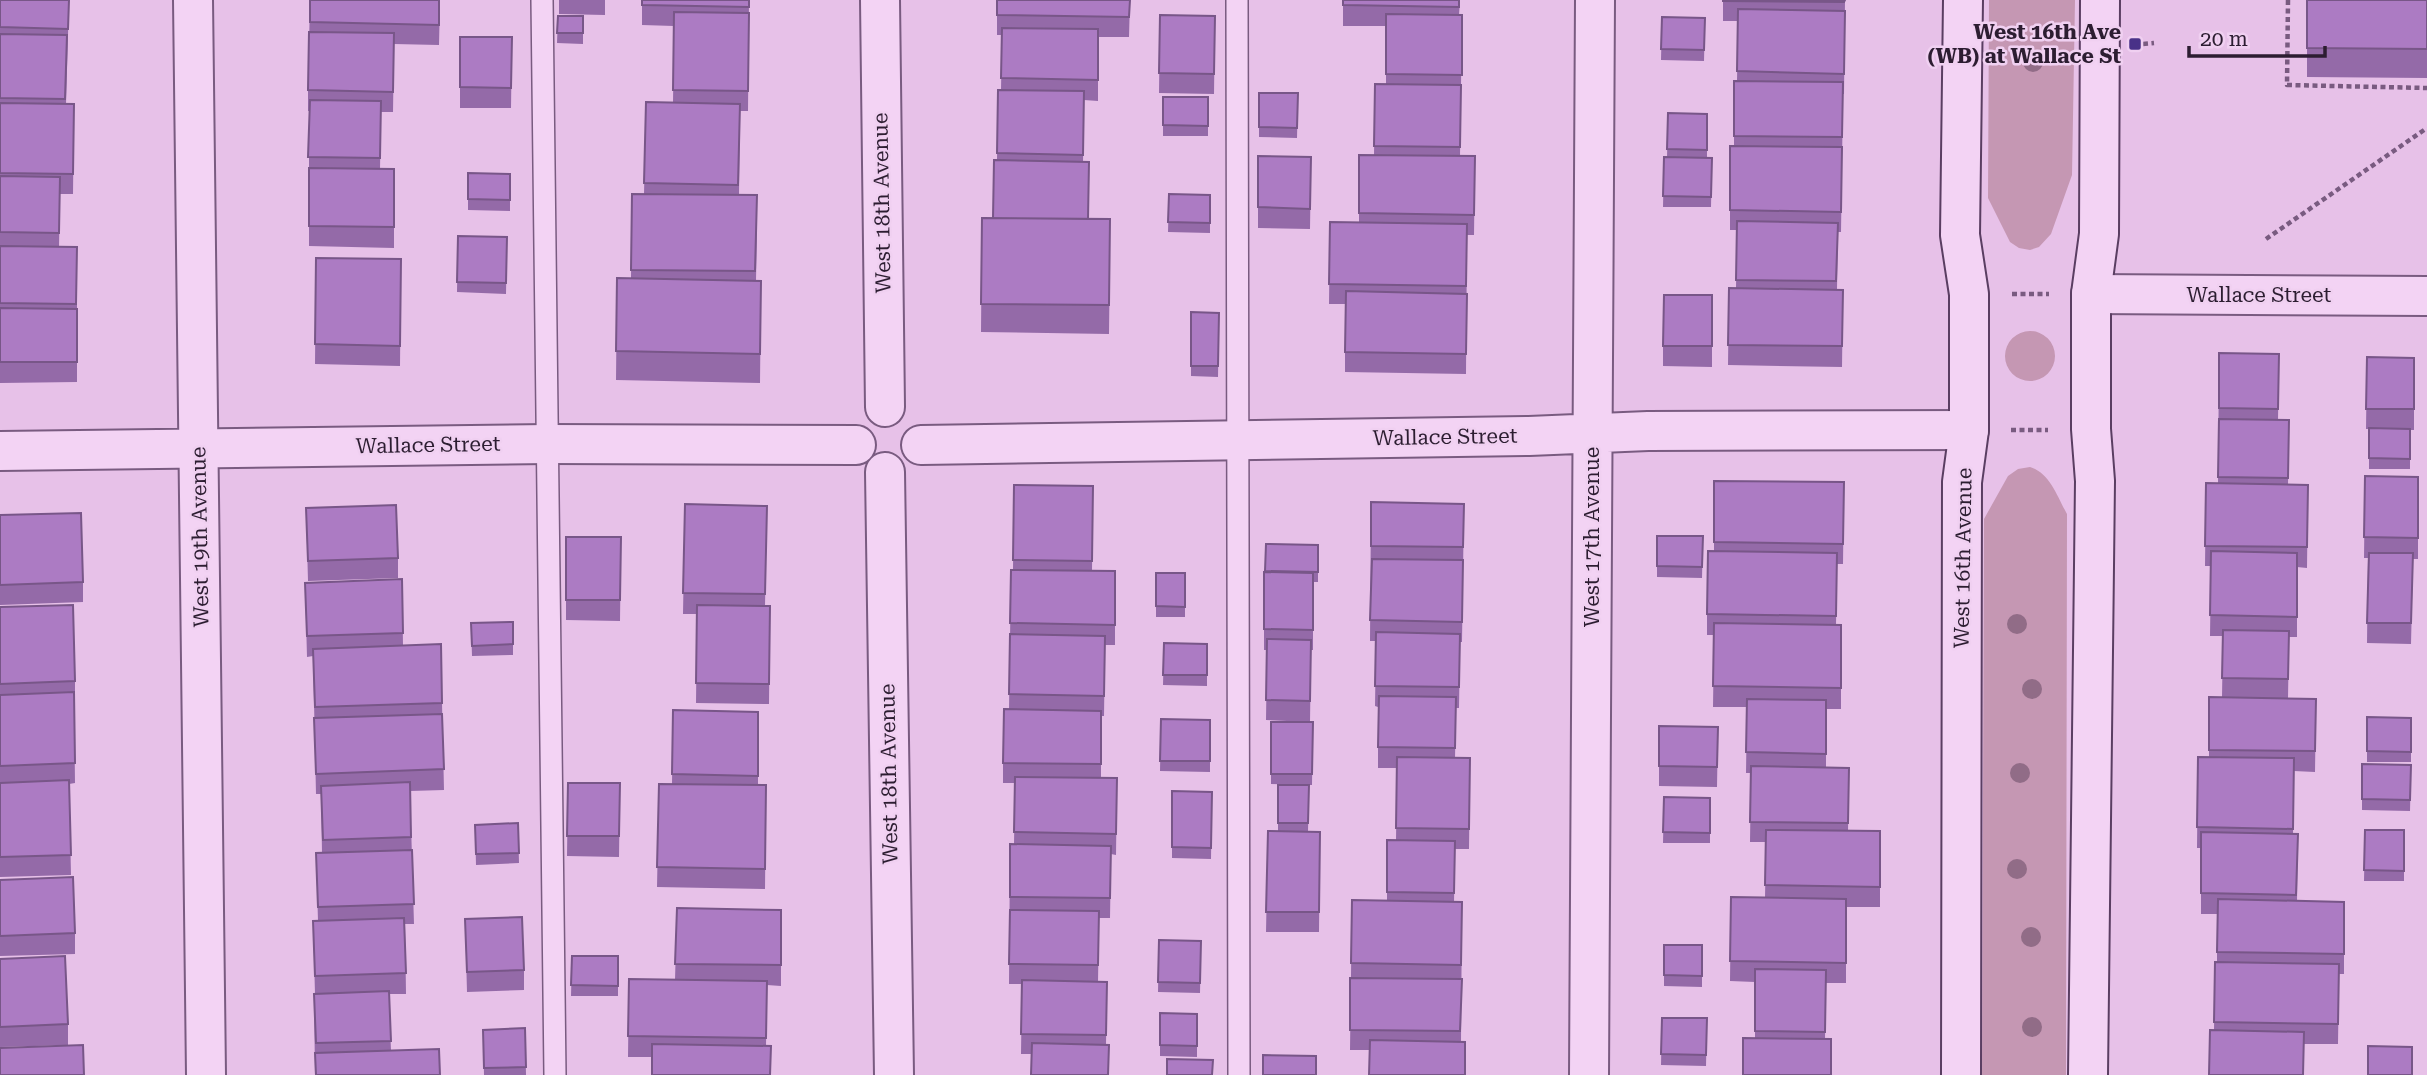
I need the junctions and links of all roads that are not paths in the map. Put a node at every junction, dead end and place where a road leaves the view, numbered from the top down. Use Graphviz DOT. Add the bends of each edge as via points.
graph roads {
  1 [pos="193,0"];
  2 [pos="542,0"];
  3 [pos="880,0"];
  4 [pos="1237,0"];
  5 [pos="1595,0"];
  6 [pos="1963,0"];
  7 [pos="2100,0"];
  8 [pos="2091,294"];
  9 [pos="2427,296"];
  10 [pos="885,407"];
  11 [pos="1969,430"];
  12 [pos="1592,433"];
  13 [pos="1236,439"];
  14 [pos="548,444"];
  15 [pos="856,445"];
  16 [pos="921,445"];
  17 [pos="199,448"];
  18 [pos="0,451"];
  19 [pos="885,472"];
  20 [pos="206,1075"];
  21 [pos="555,1075"];
  22 [pos="894,1075"];
  23 [pos="1239,1075"];
  24 [pos="1589,1075"];
  25 [pos="1961,1075"];
  26 [pos="2088,1075"];
  1 -- 17 [label="street, West 19th Avenue"];
  2 -- 14 [label="lane"];
  3 -- 10 [label="street, West 18th Avenue"];
  4 -- 13 [label="lane"];
  5 -- 12 [label="street, West 17th Avenue"];
  6 -- 11 [label="street, West 16th Avenue" via="1961,235 1969,294"];
  7 -- 8 [label="street" via="2099,234"];
  8 -- 9 [label="street, Wallace Street"];
  8 -- 26 [label="street" via="2095,481"];
  10 -- 15 [label="street" via="874,410 859,425"];
  10 -- 16 [label="street" via="904,410 912,417 922,435"];
  11 -- 12 [label="street, Wallace Street"];
  11 -- 25 [label="street, West 16th Avenue" via="1962,482"];
  12 -- 13 [label="street, Wallace Street"];
  12 -- 24 [label="street, West 17th Avenue"];
  13 -- 16 [label="street, Wallace Street"];
  13 -- 23 [label="lane"];
  14 -- 15 [label="street, Wallace Street"];
  14 -- 17 [label="street, Wallace Street"];
  14 -- 21 [label="lane"];
  15 -- 19 [label="street" via="866,464"];
  16 -- 19 [label="street" via="905,468"];
  17 -- 18 [label="street, Wallace Street"];
  17 -- 20 [label="street, West 19th Avenue"];
  19 -- 22 [label="street, West 18th Avenue"];
}
